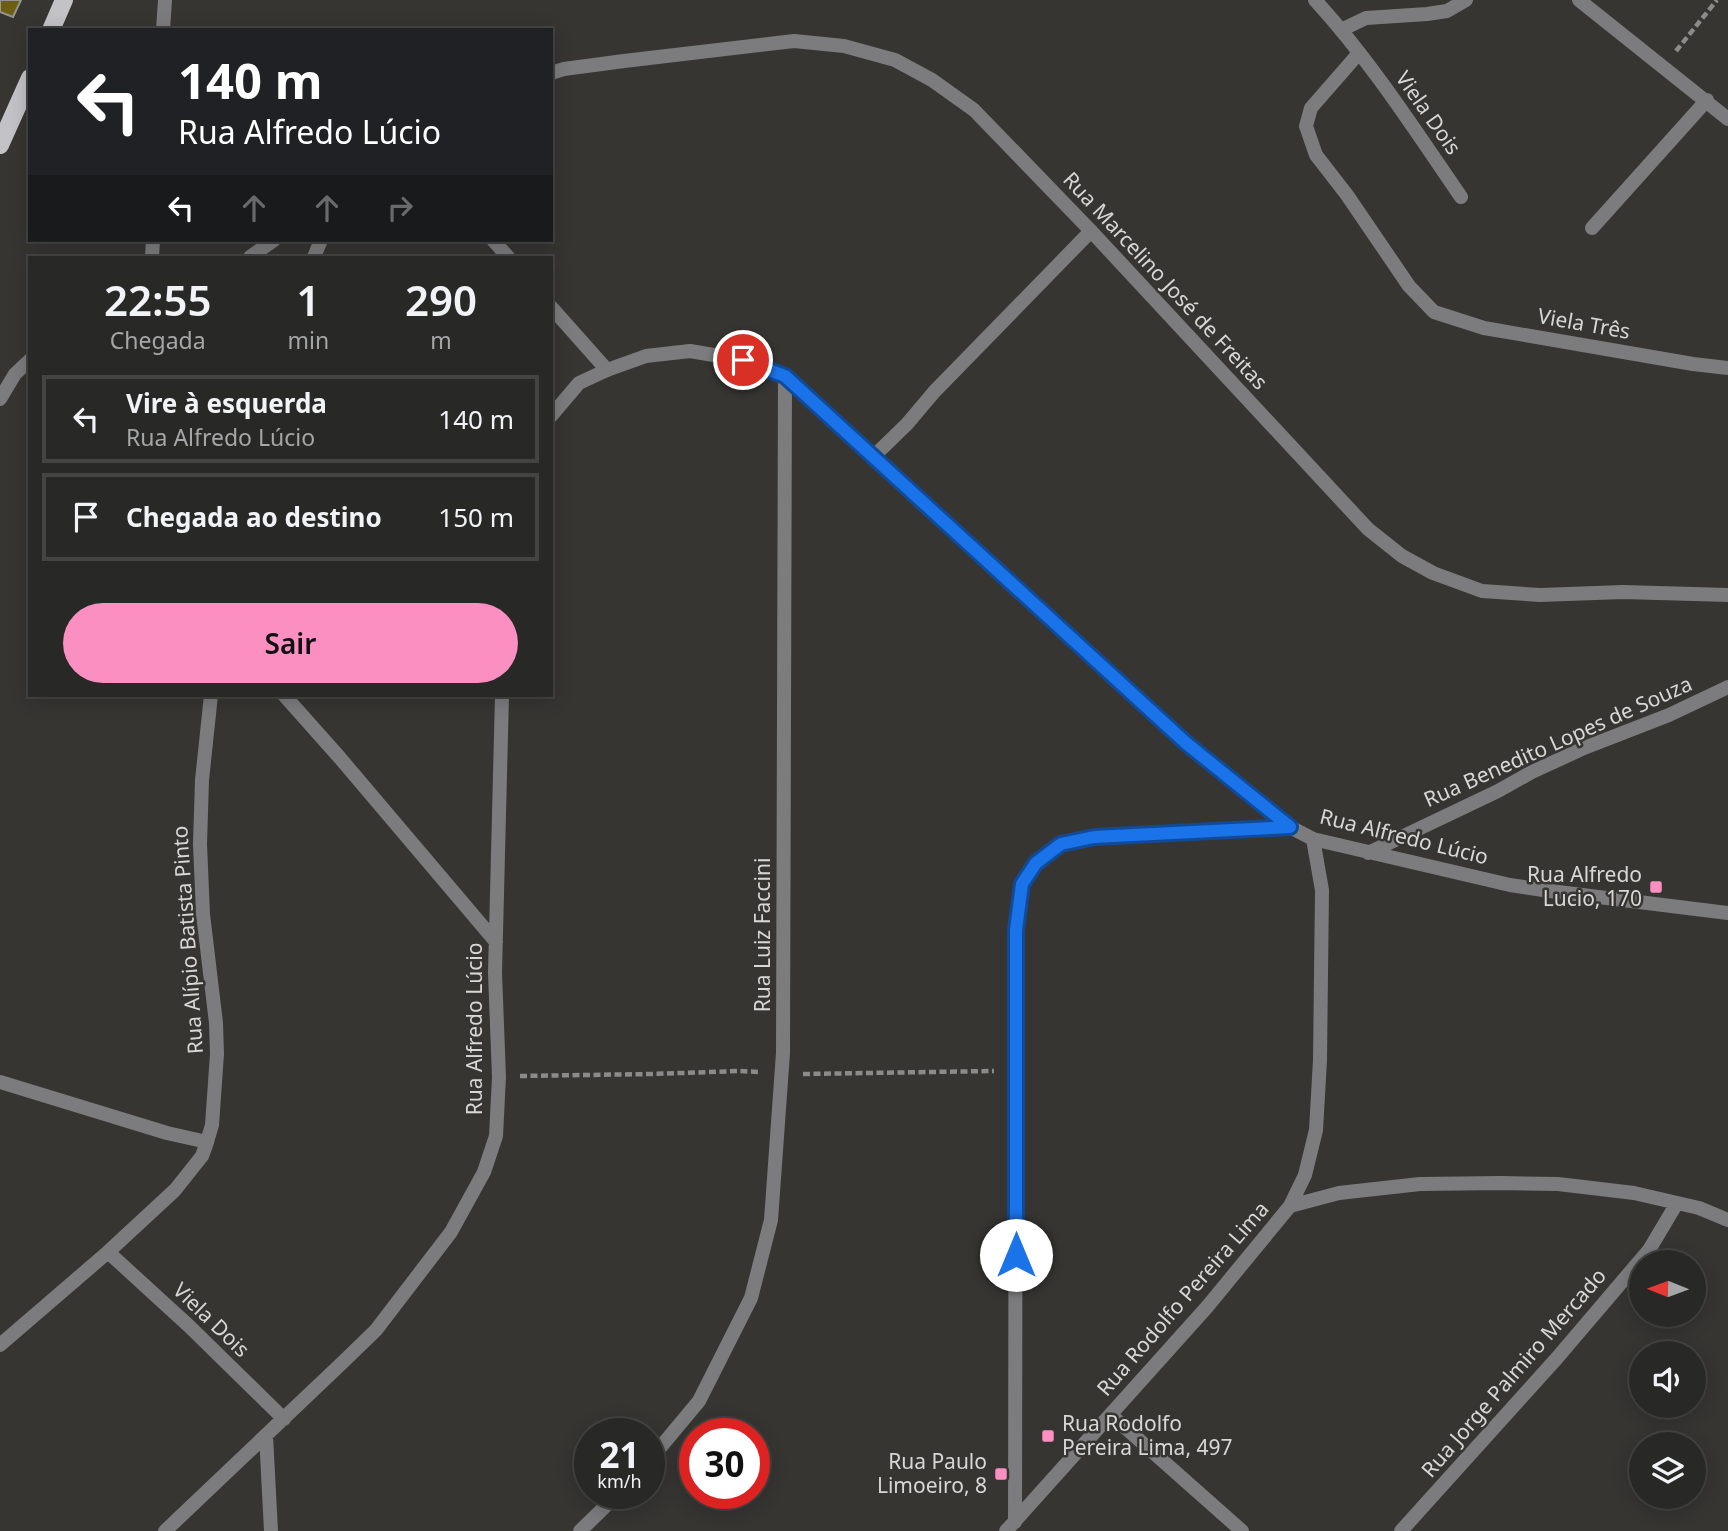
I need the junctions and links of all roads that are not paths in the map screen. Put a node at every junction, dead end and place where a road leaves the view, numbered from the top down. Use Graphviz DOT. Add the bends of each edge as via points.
graph roads {
  1 [pos="64,0"];
  2 [pos="164,0"];
  3 [pos="1315,0"];
  4 [pos="1466,0"];
  5 [pos="1579,0"];
  6 [pos="52,28"];
  7 [pos="163,28"];
  8 [pos="1341,30"];
  9 [pos="1359,53"];
  10 [pos="553,73"];
  11 [pos="28,82"];
  12 [pos="1707,100"];
  13 [pos="1728,118"];
  14 [pos="0,145"];
  15 [pos="1461,197"];
  16 [pos="1592,228"];
  17 [pos="1091,231"];
  18 [pos="271,242"];
  19 [pos="495,242"];
  20 [pos="251,256"];
  21 [pos="507,256"];
  22 [pos="553,309"];
  23 [pos="28,362"];
  24 [pos="1728,368"];
  25 [pos="607,370"];
  26 [pos="785,376"];
  27 [pos="0,400"];
  28 [pos="553,414"];
  29 [pos="873,457"];
  30 [pos="1728,595"];
  31 [pos="1728,687"];
  32 [pos="211,697"];
  33 [pos="286,697"];
  34 [pos="502,697"];
  35 [pos="1290,827"];
  36 [pos="1313,839"];
  37 [pos="1368,853"];
  38 [pos="1728,913"];
  39 [pos="496,942"];
  40 [pos="0,1082"];
  41 [pos="207,1142"];
  42 [pos="1677,1203"];
  43 [pos="1290,1206"];
  44 [pos="1728,1220"];
  45 [pos="108,1252"];
  46 [pos="0,1345"];
  47 [pos="1111,1415"];
  48 [pos="284,1419"];
  49 [pos="267,1435"];
  50 [pos="665,1442"];
  51 [pos="603,1509"];
  52 [pos="1011,1526"];
  53 [pos="165,1531"];
  54 [pos="271,1531"];
  55 [pos="580,1531"];
  56 [pos="1242,1531"];
  57 [pos="1401,1531"];
  1 -- 6 [label="main road"];
  2 -- 7 [label="street"];
  3 -- 8 [label="street, Viela Dois"];
  4 -- 8 [label="street" via="1447,11 1366,18"];
  5 -- 12 [label="street"];
  8 -- 9 [label="street, Viela Dois"];
  9 -- 15 [label="street, Viela Dois"];
  9 -- 24 [label="street, Viela Três" via="1311,108 1307,127 1316,155 1409,286 1434,312 1484,328"];
  10 -- 17 [label="street, Rua Marcelino José de Freitas" via="794,41 844,46 895,60 974,110"];
  11 -- 14 [label="main road"];
  12 -- 13 [label="street"];
  12 -- 16 [label="street"];
  17 -- 29 [label="street"];
  17 -- 30 [label="street, Rua Marcelino José de Freitas" via="1368,529 1402,556 1482,591"];
  18 -- 20 [label="street"];
  19 -- 21 [label="street"];
  22 -- 25 [label="street"];
  23 -- 27 [label="street"];
  25 -- 26 [label="street, Rua Alfredo Lúcio" via="646,356 690,351 743,360"];
  25 -- 28 [label="street, Rua Alfredo Lúcio" via="579,383"];
  26 -- 29 [label="street, Rua Alfredo Lúcio"];
  26 -- 50 [label="street, Rua Luiz Faccini" via="783,1053 771,1220 751,1298 699,1401"];
  29 -- 35 [label="street, Rua Alfredo Lúcio" via="1186,743"];
  31 -- 37 [label="street, Rua Benedito Lopes de Souza" via="1584,748"];
  32 -- 41 [label="street, Rua Alípio Batista Pinto" via="200,844 217,1054"];
  33 -- 39 [label="street"];
  34 -- 39 [label="street, Rua Alfredo Lúcio"];
  35 -- 36 [label="street, Rua Alfredo Lúcio"];
  35 -- 52 [label="street" via="1094,837 1061,844 1036,863 1022,884 1016,930 1017,1281"];
  36 -- 37 [label="street, Rua Alfredo Lúcio"];
  36 -- 43 [label="street" via="1322,890 1320,1074 1316,1130 1305,1175"];
  37 -- 38 [label="street, Rua Alfredo Lúcio" via="1510,885"];
  39 -- 48 [label="street, Rua Alfredo Lúcio" via="496,1136 484,1172 451,1232 376,1330"];
  40 -- 41 [label="street"];
  41 -- 45 [label="street, Rua Alípio Batista Pinto" via="202,1156 175,1190"];
  42 -- 43 [label="street, Rua Rodolfo Pereira Lima" via="1622,1191 1502,1183 1353,1191"];
  42 -- 44 [label="street, Rua Rodolfo Pereira Lima"];
  42 -- 57 [label="street, Rua Jorge Palmiro Mercado" via="1649,1250"];
  43 -- 47 [label="street, Rua Rodolfo Pereira Lima"];
  45 -- 46 [label="street, Rua Alípio Batista Pinto"];
  45 -- 48 [label="street, Viela Dois"];
  47 -- 52 [label="street, Rua Rodolfo Pereira Lima"];
  47 -- 56 [label="street"];
  48 -- 49 [label="street, Rua Alfredo Lúcio"];
  49 -- 53 [label="street, Rua Alfredo Lúcio"];
  49 -- 54 [label="street"];
  51 -- 55 [label="street"];
}
